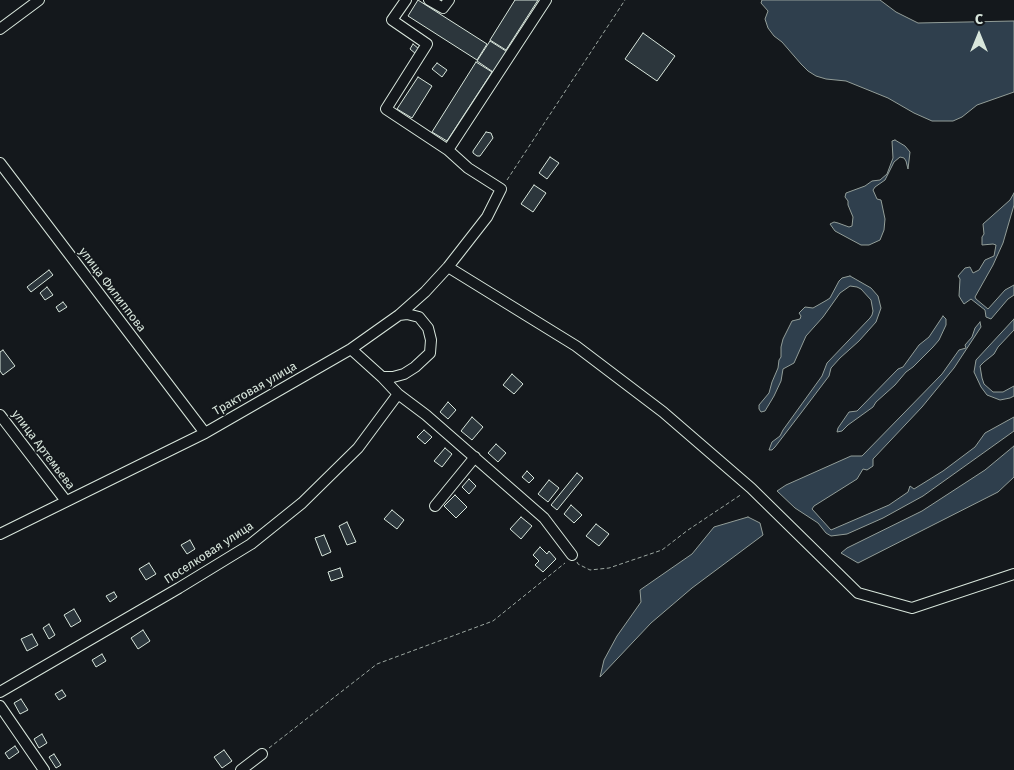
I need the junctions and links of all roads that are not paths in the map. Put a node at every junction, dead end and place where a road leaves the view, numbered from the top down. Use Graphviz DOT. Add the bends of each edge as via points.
graph roads {
  1 [pos="39,0"];
  2 [pos="406,0"];
  3 [pos="428,0"];
  4 [pos="449,0"];
  5 [pos="546,0"];
  6 [pos="0,29"];
  7 [pos="448,150"];
  8 [pos="0,163"];
  9 [pos="448,267"];
  10 [pos="399,315"];
  11 [pos="350,349"];
  12 [pos="382,377"];
  13 [pos="398,394"];
  14 [pos="0,414"];
  15 [pos="205,433"];
  16 [pos="475,457"];
  17 [pos="66,501"];
  18 [pos="435,506"];
  19 [pos="0,534"];
  20 [pos="572,555"];
  21 [pos="1014,574"];
  22 [pos="0,692"];
  23 [pos="0,706"];
  24 [pos="262,754"];
  25 [pos="44,770"];
  26 [pos="241,770"];
  1 -- 6 [label="street"];
  2 -- 7 [label="street" via="392,20 427,44 386,110"];
  3 -- 4 [label="street" via="443,8"];
  5 -- 7 [label="street"];
  7 -- 9 [label="street, Трактовая улица" via="468,168 501,189 487,216"];
  8 -- 15 [label="street, улица Филиппова"];
  9 -- 10 [label="street, Трактовая улица"];
  9 -- 21 [label="street" via="576,346 663,412 751,488 858,593 912,608"];
  10 -- 11 [label="street, Трактовая улица"];
  10 -- 12 [label="street" via="419,317 428,328 432,340 430,353 404,374"];
  11 -- 12 [label="street"];
  11 -- 15 [label="street, Трактовая улица"];
  12 -- 13 [label="street"];
  13 -- 16 [label="street"];
  13 -- 22 [label="street, Поселковая улица" via="358,448 302,503 251,544"];
  14 -- 17 [label="street, улица Артемьева"];
  15 -- 17 [label="street, Трактовая улица"];
  16 -- 18 [label="street"];
  16 -- 20 [label="street" via="544,518"];
  17 -- 19 [label="street, Трактовая улица"];
  23 -- 25 [label="street"];
  24 -- 26 [label="street"];
}
